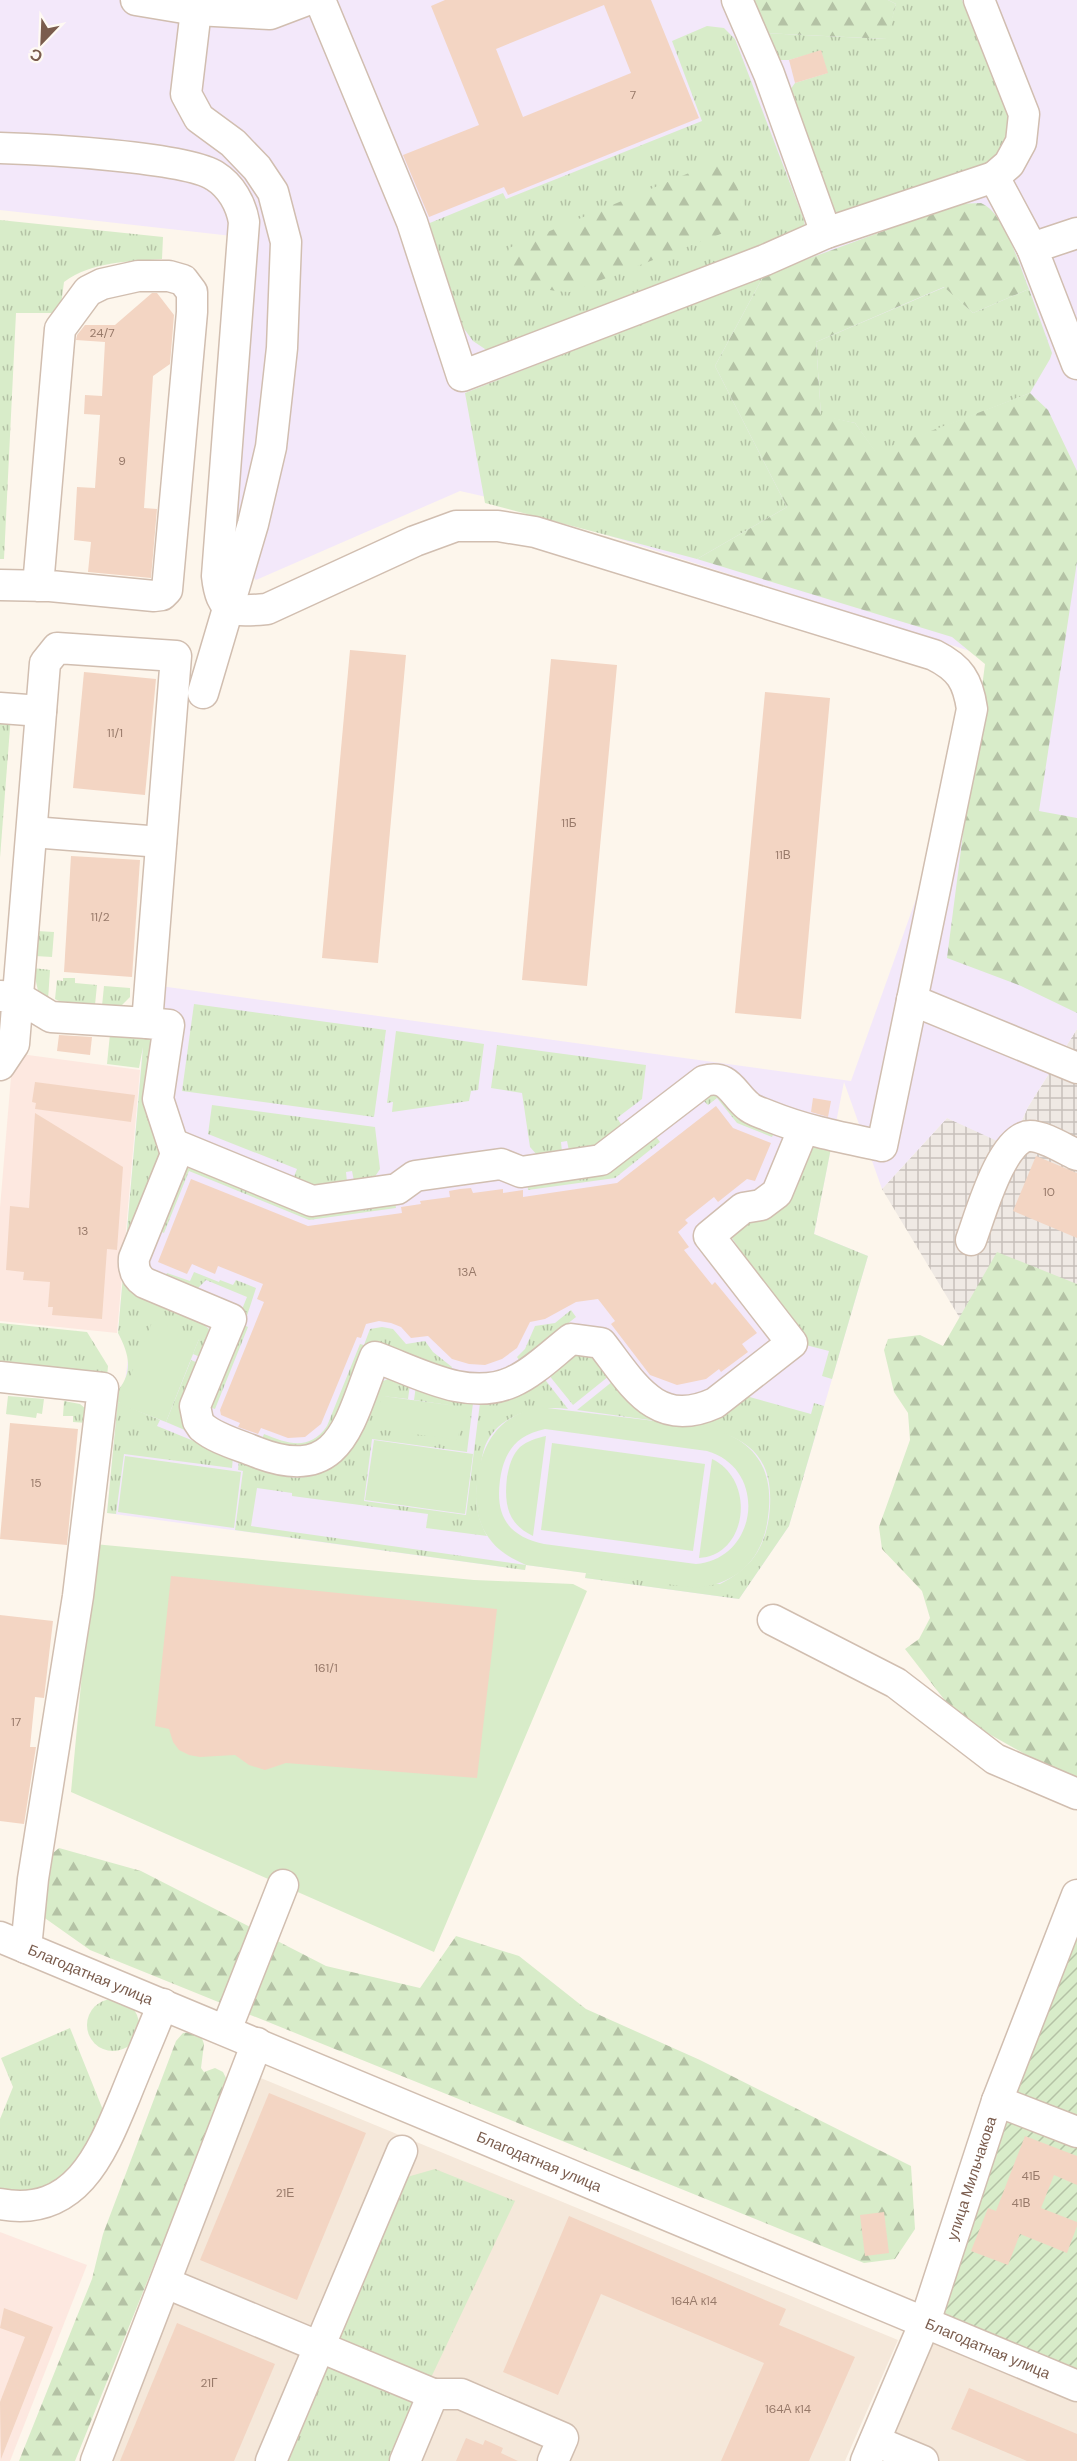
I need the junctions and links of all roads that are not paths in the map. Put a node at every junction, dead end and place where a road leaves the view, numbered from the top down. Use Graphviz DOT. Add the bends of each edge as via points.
graph roads {
  1 [pos="136,0"];
  2 [pos="307,0"];
  3 [pos="320,0"];
  4 [pos="737,0"];
  5 [pos="979,0"];
  6 [pos="196,10"];
  7 [pos="0,148"];
  8 [pos="994,177"];
  9 [pos="826,233"];
  10 [pos="1077,233"];
  11 [pos="1032,248"];
  12 [pos="1077,364"];
  13 [pos="0,585"];
  14 [pos="38,586"];
  15 [pos="229,607"];
  16 [pos="203,693"];
  17 [pos="0,708"];
  18 [pos="41,711"];
  19 [pos="32,832"];
  20 [pos="161,842"];
  21 [pos="9,996"];
  22 [pos="912,1000"];
  23 [pos="147,1023"];
  24 [pos="0,1065"];
  25 [pos="1077,1068"];
  26 [pos="803,1130"];
  27 [pos="173,1144"];
  28 [pos="1077,1155"];
  29 [pos="971,1240"];
  30 [pos="0,1377"];
  31 [pos="773,1620"];
  32 [pos="1077,1794"];
  33 [pos="282,1885"];
  34 [pos="1075,1906"];
  35 [pos="7,1942"];
  36 [pos="163,2004"];
  37 [pos="226,2030"];
  38 [pos="257,2043"];
  39 [pos="997,2101"];
  40 [pos="1077,2132"];
  41 [pos="402,2151"];
  42 [pos="0,2204"];
  43 [pos="166,2283"];
  44 [pos="925,2322"];
  45 [pos="320,2345"];
  46 [pos="1077,2386"];
  47 [pos="433,2394"];
  48 [pos="871,2451"];
  49 [pos="96,2461"];
  50 [pos="270,2461"];
  51 [pos="405,2461"];
  52 [pos="553,2461"];
  53 [pos="923,2461"];
  1 -- 6 [label="street"];
  2 -- 6 [label="street" via="270,14"];
  3 -- 9 [label="street" via="412,222 462,376"];
  4 -- 9 [label="street" via="769,74"];
  5 -- 8 [label="street" via="1024,114 1021,142 1009,164"];
  6 -- 15 [label="street" via="186,94 199,118 233,143 257,168 273,192 286,242 282,348 271,447"];
  7 -- 15 [label="street" via="191,167 215,176 242,206 244,222 217,576 220,596"];
  8 -- 9 [label="street"];
  8 -- 11 [label="street"];
  10 -- 11 [label="street"];
  11 -- 12 [label="street"];
  13 -- 14 [label="street"];
  14 -- 14 [label="street" via="154,596 167,590 192,312 192,292 183,280 138,276 102,284 87,291 60,329"];
  15 -- 16 [label="street"];
  15 -- 22 [label="street" via="244,611 267,609 456,526 498,526 546,535 950,663 968,686 972,709"];
  17 -- 18 [label="street"];
  18 -- 19 [label="street"];
  18 -- 20 [label="street" via="45,663 57,648 176,656"];
  19 -- 20 [label="street"];
  19 -- 21 [label="street"];
  20 -- 23 [label="street"];
  21 -- 23 [label="street" via="51,1017"];
  21 -- 24 [label="street" via="14,1044"];
  22 -- 25 [label="street"];
  22 -- 26 [label="street" via="882,1146"];
  23 -- 27 [label="street" via="169,1025 158,1099"];
  26 -- 27 [label="street" via="748,1107 731,1085 711,1079 601,1160 521,1172 501,1164 415,1176 397,1189 312,1201"];
  26 -- 27 [label="street" via="777,1193 761,1205 743,1208 709,1236 792,1343 716,1403 683,1412 654,1404 641,1394 601,1343 572,1340 514,1381 488,1389 457,1387 375,1357 338,1444 323,1456 298,1463 279,1461 202,1427 195,1406 231,1319 145,1283 136,1274 134,1258 176,1154"];
  28 -- 29 [label="street" via="1031,1136 1019,1138 1005,1153"];
  30 -- 35 [label="street" via="104,1388 78,1596 33,1879"];
  31 -- 32 [label="street" via="896,1683 995,1759"];
  33 -- 37 [label="street"];
  34 -- 39 [label="street, улица Мильчакова"];
  35 -- 36 [label="street, Благодатная улица"];
  36 -- 37 [label="street, Благодатная улица"];
  36 -- 42 [label="street" via="105,2145 89,2172 70,2189 45,2202 16,2207"];
  37 -- 38 [label="street, Благодатная улица"];
  38 -- 43 [label="street"];
  38 -- 44 [label="street, Благодатная улица"];
  39 -- 40 [label="street"];
  39 -- 44 [label="street, улица Мильчакова"];
  41 -- 45 [label="street"];
  43 -- 45 [label="street"];
  43 -- 49 [label="street"];
  44 -- 46 [label="street, Благодатная улица"];
  44 -- 48 [label="street, улица Мильчакова"];
  45 -- 47 [label="street"];
  45 -- 50 [label="street"];
  47 -- 51 [label="street"];
  47 -- 52 [label="street" via="461,2394 563,2438"];
  48 -- 53 [label="street"];
}
